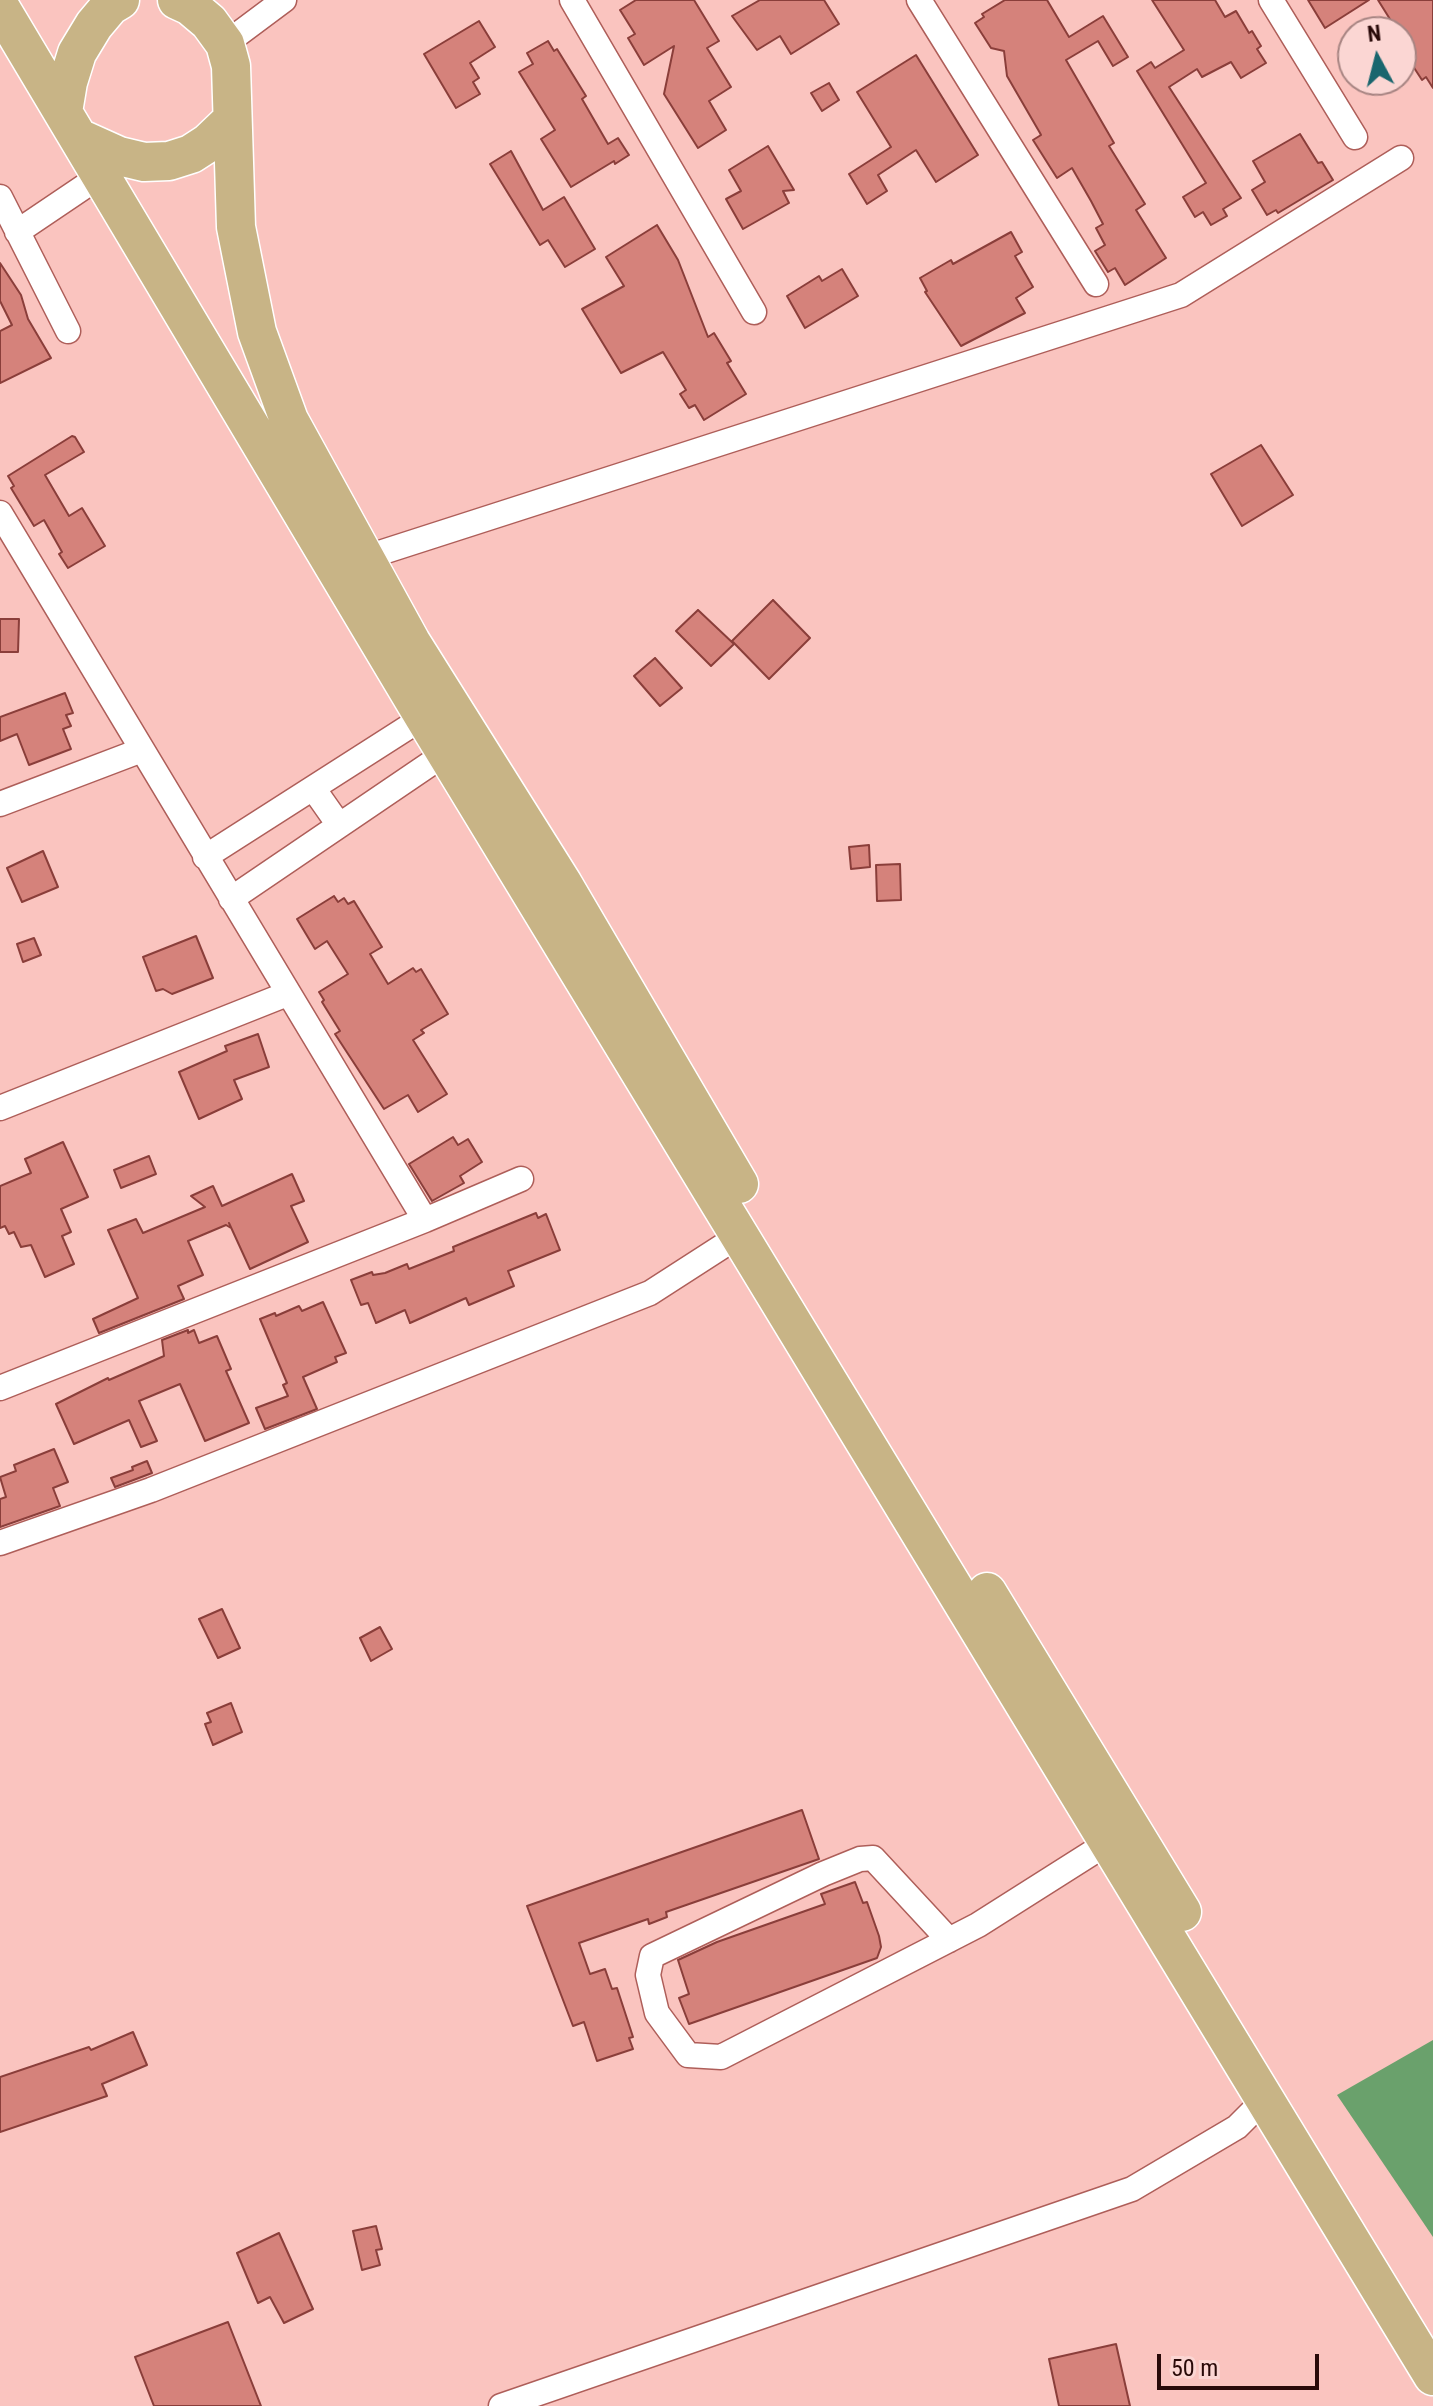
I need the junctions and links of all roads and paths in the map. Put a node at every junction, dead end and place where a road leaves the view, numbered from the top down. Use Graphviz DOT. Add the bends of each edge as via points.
graph roads {
  1 [pos="120,0"];
  2 [pos="284,0"];
  3 [pos="572,0"];
  4 [pos="919,0"];
  5 [pos="1271,0"];
  6 [pos="189,2"];
  7 [pos="0,7"];
  8 [pos="225,44"];
  9 [pos="231,121"];
  10 [pos="71,125"];
  11 [pos="1355,137"];
  12 [pos="1401,158"];
  13 [pos="100,176"];
  14 [pos="0,197"];
  15 [pos="17,232"];
  16 [pos="1096,284"];
  17 [pos="754,312"];
  18 [pos="68,331"];
  19 [pos="2,520"];
  20 [pos="364,558"];
  21 [pos="424,717"];
  22 [pos="142,750"];
  23 [pos="446,753"];
  24 [pos="313,788"];
  25 [pos="0,804"];
  26 [pos="339,825"];
  27 [pos="205,857"];
  28 [pos="231,899"];
  29 [pos="287,994"];
  30 [pos="0,1108"];
  31 [pos="521,1179"];
  32 [pos="425,1220"];
  33 [pos="740,1235"];
  34 [pos="0,1388"];
  35 [pos="0,1543"];
  36 [pos="1109,1842"];
  37 [pos="949,1940"];
  38 [pos="1265,2099"];
  39 [pos="1433,2327"];
  40 [pos="1433,2376"];
  41 [pos="501,2406"];
  1 -- 10 [label="main road" via="94,25 77,53 68,82"];
  2 -- 8 [label="street"];
  3 -- 17 [label="street"];
  4 -- 16 [label="street"];
  5 -- 11 [label="street"];
  6 -- 8 [label="main road"];
  7 -- 10 [label="main road"];
  8 -- 9 [label="main road" via="231,66"];
  9 -- 10 [label="main road" via="191,154 144,162 119,156"];
  9 -- 20 [label="main road" via="236,227 257,332 289,420"];
  10 -- 13 [label="main road"];
  12 -- 20 [label="street" via="1181,295"];
  13 -- 15 [label="street"];
  13 -- 21 [label="main road"];
  14 -- 15 [label="street"];
  15 -- 18 [label="street"];
  19 -- 22 [label="street"];
  20 -- 39 [label="main road"];
  21 -- 23 [label="main road"];
  21 -- 24 [label="street"];
  22 -- 25 [label="street"];
  22 -- 27 [label="street"];
  23 -- 26 [label="street"];
  23 -- 33 [label="main road"];
  24 -- 26 [label="street"];
  24 -- 27 [label="street"];
  26 -- 28 [label="street"];
  27 -- 28 [label="street"];
  28 -- 29 [label="street"];
  29 -- 30 [label="street"];
  29 -- 32 [label="street"];
  31 -- 32 [label="street"];
  32 -- 34 [label="street"];
  33 -- 35 [label="street" via="650,1293 151,1490"];
  33 -- 36 [label="main road"];
  36 -- 37 [label="street"];
  36 -- 38 [label="main road"];
  37 -- 37 [label="street" via="721,2057 688,2055 657,2013 648,1975 652,1956 860,1859 873,1858"];
  38 -- 40 [label="main road"];
  38 -- 41 [label="street" via="1237,2127 1132,2189"];
}
